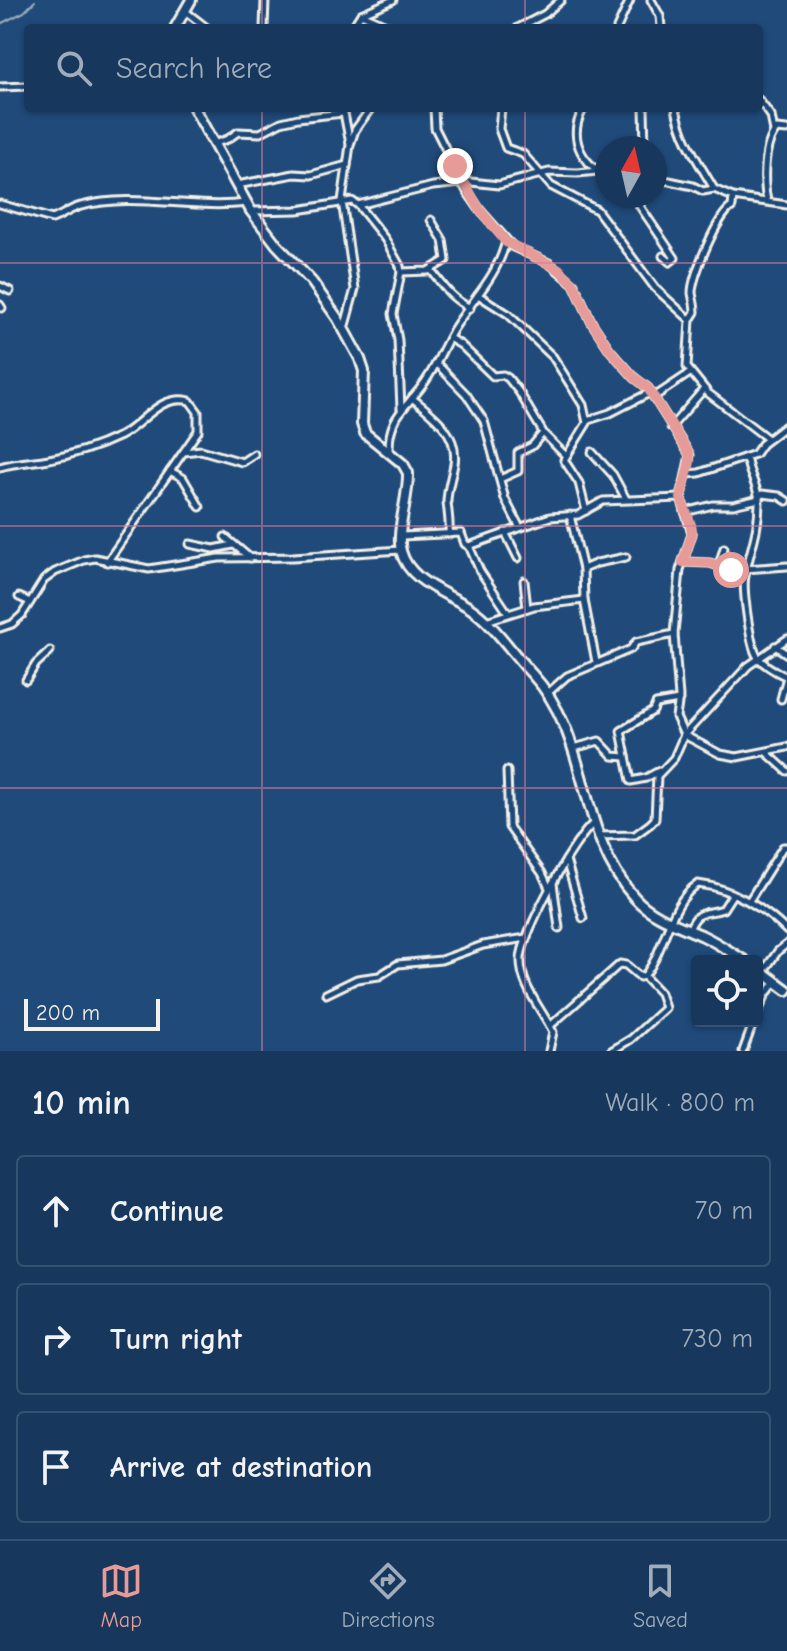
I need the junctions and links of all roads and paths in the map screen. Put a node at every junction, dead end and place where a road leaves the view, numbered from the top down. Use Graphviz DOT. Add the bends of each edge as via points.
graph roads {
  1 [pos="191,0"];
  2 [pos="265,0"];
  3 [pos="393,0"];
  4 [pos="561,0"];
  5 [pos="630,0"];
  6 [pos="651,0"];
  7 [pos="185,11"];
  8 [pos="361,14"];
  9 [pos="177,24"];
  10 [pos="202,24"];
  11 [pos="264,24"];
  12 [pos="355,24"];
  13 [pos="384,24"];
  14 [pos="526,24"];
  15 [pos="619,24"];
  16 [pos="661,24"];
  17 [pos="24,86"];
  18 [pos="0,87"];
  19 [pos="763,105"];
  20 [pos="196,112"];
  21 [pos="337,112"];
  22 [pos="343,112"];
  23 [pos="368,112"];
  24 [pos="434,112"];
  25 [pos="501,112"];
  26 [pos="583,112"];
  27 [pos="644,112"];
  28 [pos="677,112"];
  29 [pos="787,130"];
  30 [pos="774,132"];
  31 [pos="645,136"];
  32 [pos="212,144"];
  33 [pos="350,145"];
  34 [pos="347,165"];
  35 [pos="595,170"];
  36 [pos="540,176"];
  37 [pos="667,181"];
  38 [pos="464,183"];
  39 [pos="236,186"];
  40 [pos="714,189"];
  41 [pos="733,197"];
  42 [pos="342,201"];
  43 [pos="767,201"];
  44 [pos="0,204"];
  45 [pos="358,205"];
  46 [pos="787,205"];
  47 [pos="248,207"];
  48 [pos="641,208"];
  49 [pos="431,220"];
  50 [pos="506,242"];
  51 [pos="663,256"];
  52 [pos="431,270"];
  53 [pos="401,272"];
  54 [pos="0,286"];
  55 [pos="10,291"];
  56 [pos="478,295"];
  57 [pos="470,308"];
  58 [pos="690,320"];
  59 [pos="344,330"];
  60 [pos="449,338"];
  61 [pos="436,363"];
  62 [pos="690,373"];
  63 [pos="704,389"];
  64 [pos="652,395"];
  65 [pos="412,398"];
  66 [pos="401,409"];
  67 [pos="588,420"];
  68 [pos="787,425"];
  69 [pos="671,427"];
  70 [pos="543,433"];
  71 [pos="768,439"];
  72 [pos="183,452"];
  73 [pos="592,452"];
  74 [pos="389,453"];
  75 [pos="254,454"];
  76 [pos="566,456"];
  77 [pos="744,458"];
  78 [pos="0,467"];
  79 [pos="170,471"];
  80 [pos="687,474"];
  81 [pos="500,479"];
  82 [pos="681,498"];
  83 [pos="626,499"];
  84 [pos="759,499"];
  85 [pos="787,501"];
  86 [pos="200,507"];
  87 [pos="586,511"];
  88 [pos="685,512"];
  89 [pos="570,515"];
  90 [pos="519,527"];
  91 [pos="505,532"];
  92 [pos="449,534"];
  93 [pos="402,536"];
  94 [pos="225,537"];
  95 [pos="216,539"];
  96 [pos="190,544"];
  97 [pos="233,545"];
  98 [pos="469,546"];
  99 [pos="218,548"];
  100 [pos="724,548"];
  101 [pos="401,550"];
  102 [pos="626,557"];
  103 [pos="219,558"];
  104 [pos="250,558"];
  105 [pos="518,558"];
  106 [pos="107,562"];
  107 [pos="683,562"];
  108 [pos="719,565"];
  109 [pos="47,566"];
  110 [pos="787,566"];
  111 [pos="747,568"];
  112 [pos="583,569"];
  113 [pos="55,572"];
  114 [pos="524,581"];
  115 [pos="19,597"];
  116 [pos="584,600"];
  117 [pos="30,602"];
  118 [pos="527,608"];
  119 [pos="508,613"];
  120 [pos="485,621"];
  121 [pos="0,628"];
  122 [pos="674,634"];
  123 [pos="787,639"];
  124 [pos="775,646"];
  125 [pos="50,651"];
  126 [pos="787,654"];
  127 [pos="758,658"];
  128 [pos="596,662"];
  129 [pos="26,680"];
  130 [pos="549,692"];
  131 [pos="781,699"];
  132 [pos="679,700"];
  133 [pos="684,735"];
  134 [pos="787,747"];
  135 [pos="574,748"];
  136 [pos="765,751"];
  137 [pos="626,757"];
  138 [pos="661,770"];
  139 [pos="507,771"];
  140 [pos="787,771"];
  141 [pos="595,822"];
  142 [pos="598,836"];
  143 [pos="787,847"];
  144 [pos="566,859"];
  145 [pos="551,885"];
  146 [pos="732,895"];
  147 [pos="749,901"];
  148 [pos="583,918"];
  149 [pos="672,923"];
  150 [pos="559,928"];
  151 [pos="689,930"];
  152 [pos="787,931"];
  153 [pos="526,938"];
  154 [pos="787,944"];
  155 [pos="734,955"];
  156 [pos="763,967"];
  157 [pos="763,972"];
  158 [pos="644,976"];
  159 [pos="777,981"];
  160 [pos="787,990"];
  161 [pos="326,994"];
  162 [pos="763,1001"];
  163 [pos="550,1026"];
  164 [pos="752,1027"];
  165 [pos="549,1051"];
  166 [pos="611,1051"];
  167 [pos="743,1051"];
  1 -- 7 [label="main road"];
  2 -- 11 [label="street"];
  3 -- 8 [label="street"];
  4 -- 14 [label="street"];
  5 -- 15 [label="street"];
  6 -- 16 [label="street"];
  7 -- 9 [label="main road"];
  7 -- 10 [label="street"];
  8 -- 12 [label="street"];
  8 -- 13 [label="street"];
  17 -- 18 [label="street"];
  19 -- 30 [label="street"];
  20 -- 32 [label="main road"];
  21 -- 32 [label="street" via="281,122 260,133 238,132"];
  22 -- 33 [label="street"];
  23 -- 33 [label="street"];
  24 -- 38 [label="street" via="435,128"];
  25 -- 36 [label="street" via="503,144 523,154"];
  26 -- 35 [label="street" via="578,149"];
  27 -- 31 [label="street"];
  28 -- 40 [label="street"];
  29 -- 30 [label="street"];
  30 -- 43 [label="street" via="767,155"];
  32 -- 39 [label="main road"];
  33 -- 34 [label="street"];
  34 -- 39 [label="street"];
  34 -- 42 [label="street"];
  35 -- 36 [label="street"];
  36 -- 38 [label="street" via="499,185"];
  36 -- 58 [label="street" via="597,210 655,288"];
  37 -- 40 [label="street"];
  38 -- 45 [label="street"];
  38 -- 50 [label="street"];
  39 -- 47 [label="main road"];
  40 -- 41 [label="street"];
  41 -- 43 [label="street"];
  41 -- 58 [label="street" via="732,207 718,221 692,290 695,312"];
  42 -- 45 [label="street"];
  42 -- 47 [label="street" via="298,210"];
  42 -- 59 [label="street" via="355,289"];
  43 -- 46 [label="street"];
  44 -- 47 [label="street" via="52,219 84,205 147,200"];
  45 -- 53 [label="street" via="393,250"];
  47 -- 59 [label="main road"];
  48 -- 51 [label="street" via="675,258 670,262"];
  49 -- 52 [label="street" via="446,256"];
  50 -- 56 [label="street" via="497,270"];
  50 -- 64 [label="street" via="566,275 610,350"];
  52 -- 53 [label="street"];
  52 -- 57 [label="street" via="440,285"];
  53 -- 66 [label="street" via="393,314"];
  54 -- 55 [label="street"];
  56 -- 57 [label="street"];
  56 -- 67 [label="street" via="508,314 547,351"];
  57 -- 60 [label="street"];
  58 -- 62 [label="street"];
  59 -- 74 [label="main road" via="364,371 365,433"];
  60 -- 61 [label="street"];
  60 -- 70 [label="street" via="493,376 508,378"];
  61 -- 65 [label="street"];
  61 -- 81 [label="street" via="484,421"];
  62 -- 63 [label="street"];
  62 -- 64 [label="street"];
  63 -- 69 [label="street"];
  63 -- 71 [label="street"];
  64 -- 67 [label="street"];
  64 -- 69 [label="street"];
  65 -- 66 [label="street"];
  65 -- 92 [label="street" via="438,418 452,442"];
  66 -- 74 [label="street" via="392,426"];
  67 -- 76 [label="street"];
  68 -- 71 [label="street"];
  69 -- 80 [label="street" via="690,455"];
  70 -- 76 [label="street"];
  70 -- 81 [label="street" via="518,453 518,471"];
  71 -- 77 [label="street"];
  72 -- 75 [label="street" via="201,450 242,462"];
  72 -- 78 [label="street" via="198,431 198,421 193,405 179,399 158,406 121,435 87,448"];
  72 -- 79 [label="street"];
  73 -- 83 [label="street"];
  74 -- 93 [label="main road" via="408,473"];
  76 -- 87 [label="street"];
  77 -- 80 [label="street"];
  77 -- 84 [label="street"];
  79 -- 86 [label="street" via="183,478"];
  79 -- 106 [label="street"];
  80 -- 82 [label="street"];
  81 -- 90 [label="street"];
  82 -- 83 [label="street"];
  82 -- 88 [label="street"];
  83 -- 87 [label="street" via="603,501"];
  84 -- 85 [label="street" via="762,494"];
  84 -- 88 [label="street"];
  84 -- 111 [label="street" via="757,536"];
  87 -- 89 [label="street"];
  88 -- 107 [label="street" via="692,534"];
  89 -- 90 [label="street"];
  89 -- 112 [label="street"];
  90 -- 91 [label="street"];
  91 -- 98 [label="street"];
  91 -- 105 [label="street"];
  92 -- 93 [label="street"];
  92 -- 98 [label="street" via="461,533"];
  93 -- 101 [label="main road"];
  94 -- 97 [label="street"];
  95 -- 99 [label="street"];
  96 -- 99 [label="street"];
  97 -- 99 [label="street"];
  97 -- 104 [label="street"];
  98 -- 119 [label="street"];
  99 -- 103 [label="street"];
  100 -- 108 [label="street"];
  101 -- 104 [label="street"];
  101 -- 120 [label="main road" via="413,572"];
  102 -- 112 [label="street"];
  103 -- 104 [label="street"];
  103 -- 106 [label="street" via="149,569"];
  106 -- 113 [label="street" via="84,560"];
  107 -- 108 [label="street"];
  107 -- 122 [label="street"];
  108 -- 111 [label="street"];
  109 -- 113 [label="street"];
  110 -- 111 [label="street"];
  111 -- 127 [label="street" via="744,589"];
  112 -- 116 [label="street"];
  113 -- 117 [label="street"];
  114 -- 118 [label="street"];
  115 -- 117 [label="street"];
  116 -- 118 [label="street"];
  116 -- 128 [label="street"];
  117 -- 121 [label="street" via="12,624"];
  118 -- 119 [label="street"];
  119 -- 120 [label="street"];
  120 -- 130 [label="main road"];
  122 -- 128 [label="street" via="636,642 631,649"];
  122 -- 132 [label="street"];
  123 -- 124 [label="street"];
  124 -- 126 [label="street"];
  124 -- 127 [label="street"];
  125 -- 129 [label="street"];
  127 -- 131 [label="street" via="787,677"];
  127 -- 133 [label="street"];
  128 -- 130 [label="street"];
  130 -- 135 [label="main road"];
  132 -- 133 [label="street" via="676,717"];
  132 -- 137 [label="street" via="656,704 622,729"];
  133 -- 136 [label="street" via="728,756"];
  133 -- 138 [label="street" via="674,758"];
  134 -- 136 [label="street"];
  135 -- 137 [label="street" via="601,741 611,755"];
  135 -- 141 [label="main road"];
  136 -- 140 [label="street"];
  137 -- 138 [label="street" via="631,781"];
  138 -- 142 [label="street" via="655,819 635,835"];
  139 -- 145 [label="street" via="509,827"];
  141 -- 142 [label="main road"];
  141 -- 144 [label="street"];
  142 -- 149 [label="main road" via="636,900"];
  143 -- 147 [label="street"];
  144 -- 145 [label="street"];
  144 -- 148 [label="street"];
  145 -- 150 [label="street"];
  145 -- 153 [label="street"];
  146 -- 147 [label="street"];
  146 -- 149 [label="street" via="698,884"];
  146 -- 151 [label="street" via="726,907 702,912"];
  147 -- 152 [label="street"];
  149 -- 151 [label="main road"];
  149 -- 158 [label="street"];
  151 -- 155 [label="main road"];
  153 -- 161 [label="street" via="441,960 398,964"];
  153 -- 163 [label="street" via="520,961 530,995"];
  154 -- 156 [label="street"];
  157 -- 159 [label="main road"];
  158 -- 163 [label="street" via="620,964"];
  158 -- 166 [label="street" via="660,993 665,1008"];
  159 -- 160 [label="main road"];
  159 -- 162 [label="street"];
  163 -- 165 [label="street"];
  164 -- 167 [label="street"];
}
